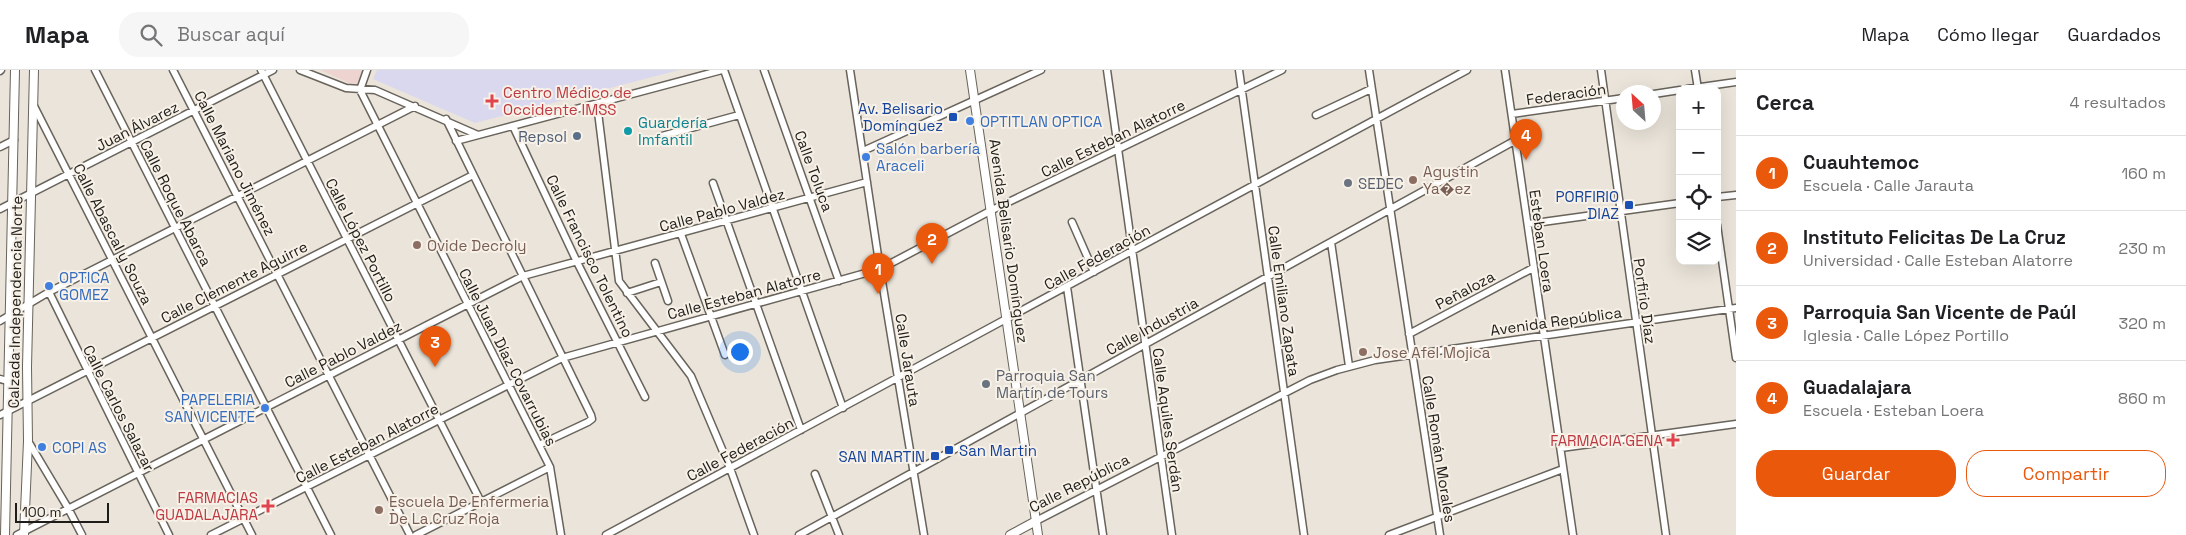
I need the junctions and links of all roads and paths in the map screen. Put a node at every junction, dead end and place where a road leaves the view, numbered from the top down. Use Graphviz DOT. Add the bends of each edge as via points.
graph roads {
  1 [pos="15,70"];
  2 [pos="34,70"];
  3 [pos="94,70"];
  4 [pos="173,70"];
  5 [pos="273,70"];
  6 [pos="300,70"];
  7 [pos="367,70"];
  8 [pos="722,70"];
  9 [pos="764,70"];
  10 [pos="850,70"];
  11 [pos="970,70"];
  12 [pos="1041,70"];
  13 [pos="1107,70"];
  14 [pos="1239,70"];
  15 [pos="1282,70"];
  16 [pos="1369,70"];
  17 [pos="1467,70"];
  18 [pos="1505,70"];
  19 [pos="1601,70"];
  20 [pos="1695,70"];
  21 [pos="262,73"];
  22 [pos="1736,82"];
  23 [pos="1698,85"];
  24 [pos="1717,85"];
  25 [pos="1372,89"];
  26 [pos="360,90"];
  27 [pos="1242,90"];
  28 [pos="1676,91"];
  29 [pos="1661,93"];
  30 [pos="1616,99"];
  31 [pos="975,100"];
  32 [pos="1605,101"];
  33 [pos="597,104"];
  34 [pos="34,106"];
  35 [pos="415,106"];
  36 [pos="194,110"];
  37 [pos="1512,114"];
  38 [pos="740,115"];
  39 [pos="1316,115"];
  40 [pos="446,120"];
  41 [pos="1376,120"];
  42 [pos="377,126"];
  43 [pos="513,126"];
  44 [pos="478,135"];
  45 [pos="662,136"];
  46 [pos="14,140"];
  47 [pos="1516,140"];
  48 [pos="456,141"];
  49 [pos="132,143"];
  50 [pos="0,147"];
  51 [pos="1118,150"];
  52 [pos="863,151"];
  53 [pos="307,161"];
  54 [pos="69,175"];
  55 [pos="473,175"];
  56 [pos="867,182"];
  57 [pos="712,183"];
  58 [pos="1254,185"];
  59 [pos="30,195"];
  60 [pos="1736,195"];
  61 [pos="238,196"];
  62 [pos="1721,197"];
  63 [pos="810,198"];
  64 [pos="11,204"];
  65 [pos="417,204"];
  66 [pos="1676,204"];
  67 [pos="0,209"];
  68 [pos="773,209"];
  69 [pos="1390,209"];
  70 [pos="990,211"];
  71 [pos="1620,211"];
  72 [pos="727,222"];
  73 [pos="1072,222"];
  74 [pos="1528,224"];
  75 [pos="175,228"];
  76 [pos="681,234"];
  77 [pos="347,239"];
  78 [pos="1331,242"];
  79 [pos="1721,246"];
  80 [pos="615,251"];
  81 [pos="1132,252"];
  82 [pos="112,260"];
  83 [pos="577,262"];
  84 [pos="655,263"];
  85 [pos="1534,268"];
  86 [pos="880,269"];
  87 [pos="1094,272"];
  88 [pos="278,274"];
  89 [pos="523,276"];
  90 [pos="1268,276"];
  91 [pos="839,281"];
  92 [pos="661,282"];
  93 [pos="1067,287"];
  94 [pos="802,291"];
  95 [pos="49,292"];
  96 [pos="627,293"];
  97 [pos="668,301"];
  98 [pos="28,303"];
  99 [pos="468,304"];
  100 [pos="756,304"];
  101 [pos="215,307"];
  102 [pos="1733,309"];
  103 [pos="9,316"];
  104 [pos="711,316"];
  105 [pos="1006,320"];
  106 [pos="0,321"];
  107 [pos="1635,323"];
  108 [pos="657,331"];
  109 [pos="1409,334"];
  110 [pos="1543,336"];
  111 [pos="152,338"];
  112 [pos="398,340"];
  113 [pos="617,342"];
  114 [pos="1144,345"];
  115 [pos="1412,354"];
  116 [pos="725,355"];
  117 [pos="562,358"];
  118 [pos="1736,358"];
  119 [pos="1349,366"];
  120 [pos="86,371"];
  121 [pos="329,375"];
  122 [pos="898,378"];
  123 [pos="4,380"];
  124 [pos="1080,380"];
  125 [pos="508,385"];
  126 [pos="1284,393"];
  127 [pos="645,397"];
  128 [pos="27,401"];
  129 [pos="266,407"];
  130 [pos="843,408"];
  131 [pos="4,413"];
  132 [pos="1019,414"];
  133 [pos="439,420"];
  134 [pos="1736,424"];
  135 [pos="801,430"];
  136 [pos="1652,436"];
  137 [pos="203,439"];
  138 [pos="28,441"];
  139 [pos="539,445"];
  140 [pos="1561,448"];
  141 [pos="369,455"];
  142 [pos="1161,457"];
  143 [pos="550,467"];
  144 [pos="730,468"];
  145 [pos="1563,469"];
  146 [pos="914,472"];
  147 [pos="138,473"];
  148 [pos="815,474"];
  149 [pos="307,488"];
  150 [pos="1097,490"];
  151 [pos="480,502"];
  152 [pos="68,508"];
  153 [pos="832,517"];
  154 [pos="1437,517"];
  155 [pos="244,518"];
  156 [pos="1036,521"];
  157 [pos="22,534"];
  158 [pos="5,535"];
  159 [pos="82,535"];
  160 [pos="169,535"];
  161 [pos="211,535"];
  162 [pos="252,535"];
  163 [pos="331,535"];
  164 [pos="410,535"];
  165 [pos="416,535"];
  166 [pos="561,535"];
  167 [pos="606,535"];
  168 [pos="754,535"];
  169 [pos="799,535"];
  170 [pos="838,535"];
  171 [pos="924,535"];
  172 [pos="1010,535"];
  173 [pos="1038,535"];
  174 [pos="1103,535"];
  175 [pos="1172,535"];
  176 [pos="1304,535"];
  177 [pos="1389,535"];
  178 [pos="1440,535"];
  179 [pos="1573,535"];
  180 [pos="1666,535"];
  1 -- 46 [label="main road, Calzada Independencia Norte"];
  2 -- 34 [label="main road, Calzada Independencia Norte"];
  3 -- 49 [label="street, Calle Roque Abarca"];
  4 -- 36 [label="street, Calle Mariano Jiménez"];
  5 -- 21 [label="street, Juan Álvarez"];
  6 -- 26 [label="street" via="346,88"];
  7 -- 26 [label="street"];
  8 -- 33 [label="street"];
  8 -- 38 [label="street"];
  9 -- 63 [label="street, Calle Toluca"];
  10 -- 52 [label="street, Calle Jarauta"];
  11 -- 31 [label="main road, Avenida Belisario Domínguez"];
  12 -- 31 [label="street"];
  13 -- 51 [label="street, Calle Aquiles Serdán"];
  14 -- 27 [label="street, Calle Emiliano Zapata"];
  15 -- 27 [label="street, Calle Esteban Alatorre"];
  16 -- 25 [label="street, Calle Román Morales"];
  17 -- 41 [label="street, Calle Federación"];
  18 -- 37 [label="street, Esteban Loera"];
  19 -- 32 [label="street, Porfirio Díaz"];
  20 -- 23 [label="street"];
  21 -- 36 [label="street, Juan Álvarez"];
  21 -- 53 [label="street, Calle López Portillo"];
  22 -- 24 [label="street"];
  25 -- 39 [label="street"];
  25 -- 41 [label="street, Calle Román Morales"];
  26 -- 35 [label="street" via="375,90"];
  26 -- 42 [label="street, Calle Juan Díaz Covarrubias"];
  27 -- 51 [label="street, Calle Esteban Alatorre"];
  27 -- 58 [label="street, Calle Emiliano Zapata"];
  28 -- 29 [label="street"];
  30 -- 32 [label="street, Federación"];
  31 -- 52 [label="street"];
  31 -- 70 [label="main road, Avenida Belisario Domínguez"];
  32 -- 37 [label="street, Federación"];
  32 -- 71 [label="street, Porfirio Díaz"];
  33 -- 43 [label="street"];
  33 -- 80 [label="street"];
  34 -- 54 [label="street, Calle Abascal y Souza"];
  34 -- 59 [label="main road, Calzada Independencia Norte"];
  35 -- 40 [label="street"];
  35 -- 42 [label="street"];
  36 -- 49 [label="street, Juan Álvarez"];
  36 -- 61 [label="street, Calle Mariano Jiménez"];
  37 -- 47 [label="street, Esteban Loera"];
  38 -- 45 [label="street"];
  38 -- 68 [label="street"];
  40 -- 44 [label="street"];
  40 -- 48 [label="street"];
  41 -- 58 [label="street, Calle Federación"];
  41 -- 69 [label="street, Calle Román Morales"];
  42 -- 53 [label="street"];
  42 -- 65 [label="street, Calle Juan Díaz Covarrubias"];
  43 -- 44 [label="street"];
  43 -- 83 [label="street, Calle Francisco Tolentino"];
  44 -- 48 [label="street"];
  46 -- 50 [label="street"];
  46 -- 64 [label="main road, Calzada Independencia Norte"];
  47 -- 69 [label="street, Calle Industria"];
  47 -- 74 [label="street, Esteban Loera"];
  48 -- 55 [label="street"];
  49 -- 54 [label="street, Juan Álvarez"];
  49 -- 75 [label="street, Calle Roque Abarca"];
  51 -- 70 [label="street, Calle Esteban Alatorre"];
  51 -- 81 [label="street, Calle Aquiles Serdán"];
  52 -- 56 [label="street, Calle Jarauta"];
  53 -- 61 [label="street"];
  53 -- 77 [label="street, Calle López Portillo"];
  54 -- 59 [label="street, Juan Álvarez"];
  54 -- 82 [label="street, Calle Abascal y Souza"];
  55 -- 65 [label="street, Calle Clemente Aguirre"];
  55 -- 89 [label="street"];
  56 -- 63 [label="street, Calle Pablo Valdez"];
  56 -- 86 [label="street, Calle Jarauta"];
  57 -- 72 [label="street"];
  58 -- 81 [label="street, Calle Federación"];
  58 -- 90 [label="street, Calle Emiliano Zapata"];
  59 -- 64 [label="street, Juan Álvarez"];
  59 -- 98 [label="main road, Calzada Independencia Norte"];
  60 -- 62 [label="street"];
  61 -- 75 [label="street"];
  61 -- 88 [label="street, Calle Mariano Jiménez"];
  63 -- 68 [label="street, Calle Pablo Valdez"];
  63 -- 91 [label="street, Calle Toluca"];
  64 -- 67 [label="street, Juan Álvarez"];
  64 -- 103 [label="main road, Calzada Independencia Norte"];
  65 -- 77 [label="street, Calle Clemente Aguirre"];
  65 -- 99 [label="street, Calle Juan Díaz Covarrubias"];
  66 -- 71 [label="street"];
  68 -- 72 [label="street, Calle Pablo Valdez"];
  68 -- 94 [label="street"];
  69 -- 78 [label="street, Calle Industria"];
  69 -- 109 [label="street, Calle Román Morales"];
  70 -- 86 [label="street, Calle Esteban Alatorre"];
  70 -- 105 [label="main road, Avenida Belisario Domínguez"];
  71 -- 74 [label="street"];
  71 -- 107 [label="street, Porfirio Díaz"];
  72 -- 76 [label="street, Calle Pablo Valdez"];
  72 -- 100 [label="street"];
  73 -- 87 [label="street"];
  74 -- 85 [label="street, Esteban Loera"];
  75 -- 82 [label="street"];
  75 -- 101 [label="street, Calle Roque Abarca"];
  76 -- 80 [label="street, Calle Pablo Valdez"];
  76 -- 104 [label="street"];
  77 -- 88 [label="street, Calle Clemente Aguirre"];
  77 -- 112 [label="street, Calle López Portillo"];
  78 -- 90 [label="street, Calle Industria"];
  78 -- 119 [label="street"];
  79 -- 102 [label="street"];
  80 -- 83 [label="street, Calle Pablo Valdez"];
  80 -- 96 [label="street" via="619,281"];
  81 -- 87 [label="street, Calle Federación"];
  81 -- 114 [label="street, Calle Aquiles Serdán"];
  82 -- 95 [label="street"];
  82 -- 111 [label="street, Calle Abascal y Souza"];
  83 -- 89 [label="street, Calle Pablo Valdez"];
  83 -- 113 [label="street, Calle Francisco Tolentino"];
  84 -- 92 [label="street"];
  85 -- 109 [label="street, Peñaloza"];
  85 -- 110 [label="street, Esteban Loera"];
  86 -- 91 [label="street, Calle Esteban Alatorre"];
  86 -- 122 [label="street, Calle Jarauta"];
  87 -- 93 [label="street, Calle Federación"];
  88 -- 101 [label="street, Calle Clemente Aguirre"];
  88 -- 121 [label="street, Calle Mariano Jiménez"];
  89 -- 99 [label="street, Calle Pablo Valdez"];
  89 -- 117 [label="street"];
  90 -- 114 [label="street, Calle Industria"];
  90 -- 126 [label="street, Calle Emiliano Zapata"];
  91 -- 94 [label="street, Calle Esteban Alatorre"];
  92 -- 96 [label="street"];
  92 -- 97 [label="street"];
  93 -- 105 [label="street, Calle Federación"];
  93 -- 124 [label="street"];
  94 -- 100 [label="street, Calle Esteban Alatorre"];
  94 -- 130 [label="street"];
  95 -- 98 [label="street"];
  95 -- 120 [label="street, Calle Carlos Salazar"];
  96 -- 108 [label="street"];
  98 -- 103 [label="street"];
  98 -- 128 [label="main road, Calzada Independencia Norte"];
  99 -- 112 [label="street, Calle Pablo Valdez"];
  99 -- 125 [label="street, Calle Juan Díaz Covarrubias"];
  100 -- 104 [label="street, Calle Esteban Alatorre"];
  100 -- 135 [label="street"];
  101 -- 111 [label="street, Calle Clemente Aguirre"];
  101 -- 129 [label="street, Calle Roque Abarca"];
  102 -- 107 [label="street, Avenida República"];
  102 -- 118 [label="street"];
  103 -- 106 [label="street"];
  103 -- 123 [label="main road, Calzada Independencia Norte"];
  104 -- 108 [label="street, Calle Esteban Alatorre"];
  104 -- 116 [label="street"];
  105 -- 122 [label="street, Calle Federación"];
  105 -- 132 [label="main road, Avenida Belisario Domínguez"];
  107 -- 110 [label="street, Avenida República"];
  107 -- 136 [label="street, Porfirio Díaz"];
  108 -- 113 [label="street, Calle Esteban Alatorre"];
  108 -- 144 [label="street" via="691,376"];
  109 -- 115 [label="street, Calle Román Morales"];
  110 -- 115 [label="street, Avenida República"];
  110 -- 140 [label="street, Esteban Loera"];
  111 -- 120 [label="street, Calle Clemente Aguirre"];
  111 -- 137 [label="street, Calle Abascal y Souza"];
  112 -- 121 [label="street, Calle Pablo Valdez"];
  112 -- 133 [label="street, Calle López Portillo"];
  113 -- 117 [label="street, Calle Esteban Alatorre"];
  113 -- 127 [label="street, Calle Francisco Tolentino"];
  114 -- 124 [label="street, Calle Industria"];
  114 -- 142 [label="street, Calle Aquiles Serdán"];
  115 -- 119 [label="street, Avenida República"];
  115 -- 154 [label="street, Calle Román Morales"];
  117 -- 125 [label="street, Calle Esteban Alatorre"];
  117 -- 139 [label="street" via="592,419"];
  119 -- 126 [label="street, Avenida República"];
  120 -- 128 [label="street, Calle Clemente Aguirre"];
  120 -- 147 [label="street, Calle Carlos Salazar"];
  121 -- 129 [label="street, Calle Pablo Valdez"];
  121 -- 141 [label="street, Calle Mariano Jiménez"];
  122 -- 130 [label="street, Calle Federación"];
  122 -- 146 [label="street, Calle Jarauta"];
  123 -- 131 [label="main road, Calzada Independencia Norte"];
  124 -- 132 [label="street, Calle Industria"];
  124 -- 150 [label="street"];
  125 -- 133 [label="street, Calle Esteban Alatorre"];
  125 -- 139 [label="street, Calle Juan Díaz Covarrubias"];
  126 -- 142 [label="street, Avenida República"];
  126 -- 176 [label="street, Calle Emiliano Zapata"];
  128 -- 131 [label="street, Calle Clemente Aguirre"];
  128 -- 138 [label="main road, Calzada Independencia Norte"];
  129 -- 137 [label="street, Calle Pablo Valdez"];
  129 -- 149 [label="street, Calle Roque Abarca"];
  130 -- 135 [label="street, Calle Federación"];
  131 -- 158 [label="main road, Calzada Independencia Norte"];
  132 -- 146 [label="street, Calle Industria"];
  132 -- 156 [label="main road, Avenida Belisario Domínguez"];
  133 -- 141 [label="street, Calle Esteban Alatorre"];
  133 -- 151 [label="street, Calle López Portillo"];
  134 -- 136 [label="street"];
  135 -- 144 [label="street, Calle Federación"];
  136 -- 140 [label="street"];
  136 -- 180 [label="street, Porfirio Díaz"];
  137 -- 147 [label="street, Calle Pablo Valdez"];
  137 -- 155 [label="street, Calle Abascal y Souza"];
  138 -- 152 [label="street"];
  138 -- 157 [label="main road, Calzada Independencia Norte"];
  139 -- 143 [label="street, Calle Juan Díaz Covarrubias"];
  140 -- 145 [label="street, Esteban Loera"];
  141 -- 149 [label="street, Calle Esteban Alatorre"];
  141 -- 164 [label="street, Calle Mariano Jiménez"];
  142 -- 150 [label="street, Calle República"];
  142 -- 175 [label="street, Calle Aquiles Serdán"];
  143 -- 151 [label="street"];
  143 -- 166 [label="street, Calle Juan Díaz Covarrubias"];
  144 -- 167 [label="street, Calle Federación"];
  144 -- 168 [label="street"];
  145 -- 154 [label="street"];
  145 -- 179 [label="street, Esteban Loera"];
  146 -- 153 [label="street, Calle Industria"];
  146 -- 171 [label="street, Calle Jarauta"];
  147 -- 152 [label="street, Calle Pablo Valdez"];
  147 -- 160 [label="street, Calle Carlos Salazar"];
  148 -- 153 [label="street"];
  149 -- 155 [label="street, Calle Esteban Alatorre"];
  149 -- 163 [label="street, Calle Roque Abarca"];
  150 -- 156 [label="street, Calle República"];
  150 -- 174 [label="street"];
  151 -- 165 [label="street"];
  152 -- 157 [label="street, Calle Pablo Valdez"];
  152 -- 159 [label="street"];
  153 -- 169 [label="street, Calle Industria"];
  153 -- 170 [label="street"];
  154 -- 177 [label="street"];
  154 -- 178 [label="street, Calle Román Morales"];
  155 -- 161 [label="street, Calle Esteban Alatorre"];
  155 -- 162 [label="street, Calle Abascal y Souza"];
  156 -- 172 [label="main road, Calle República"];
  156 -- 173 [label="main road, Avenida Belisario Domínguez"];
}
